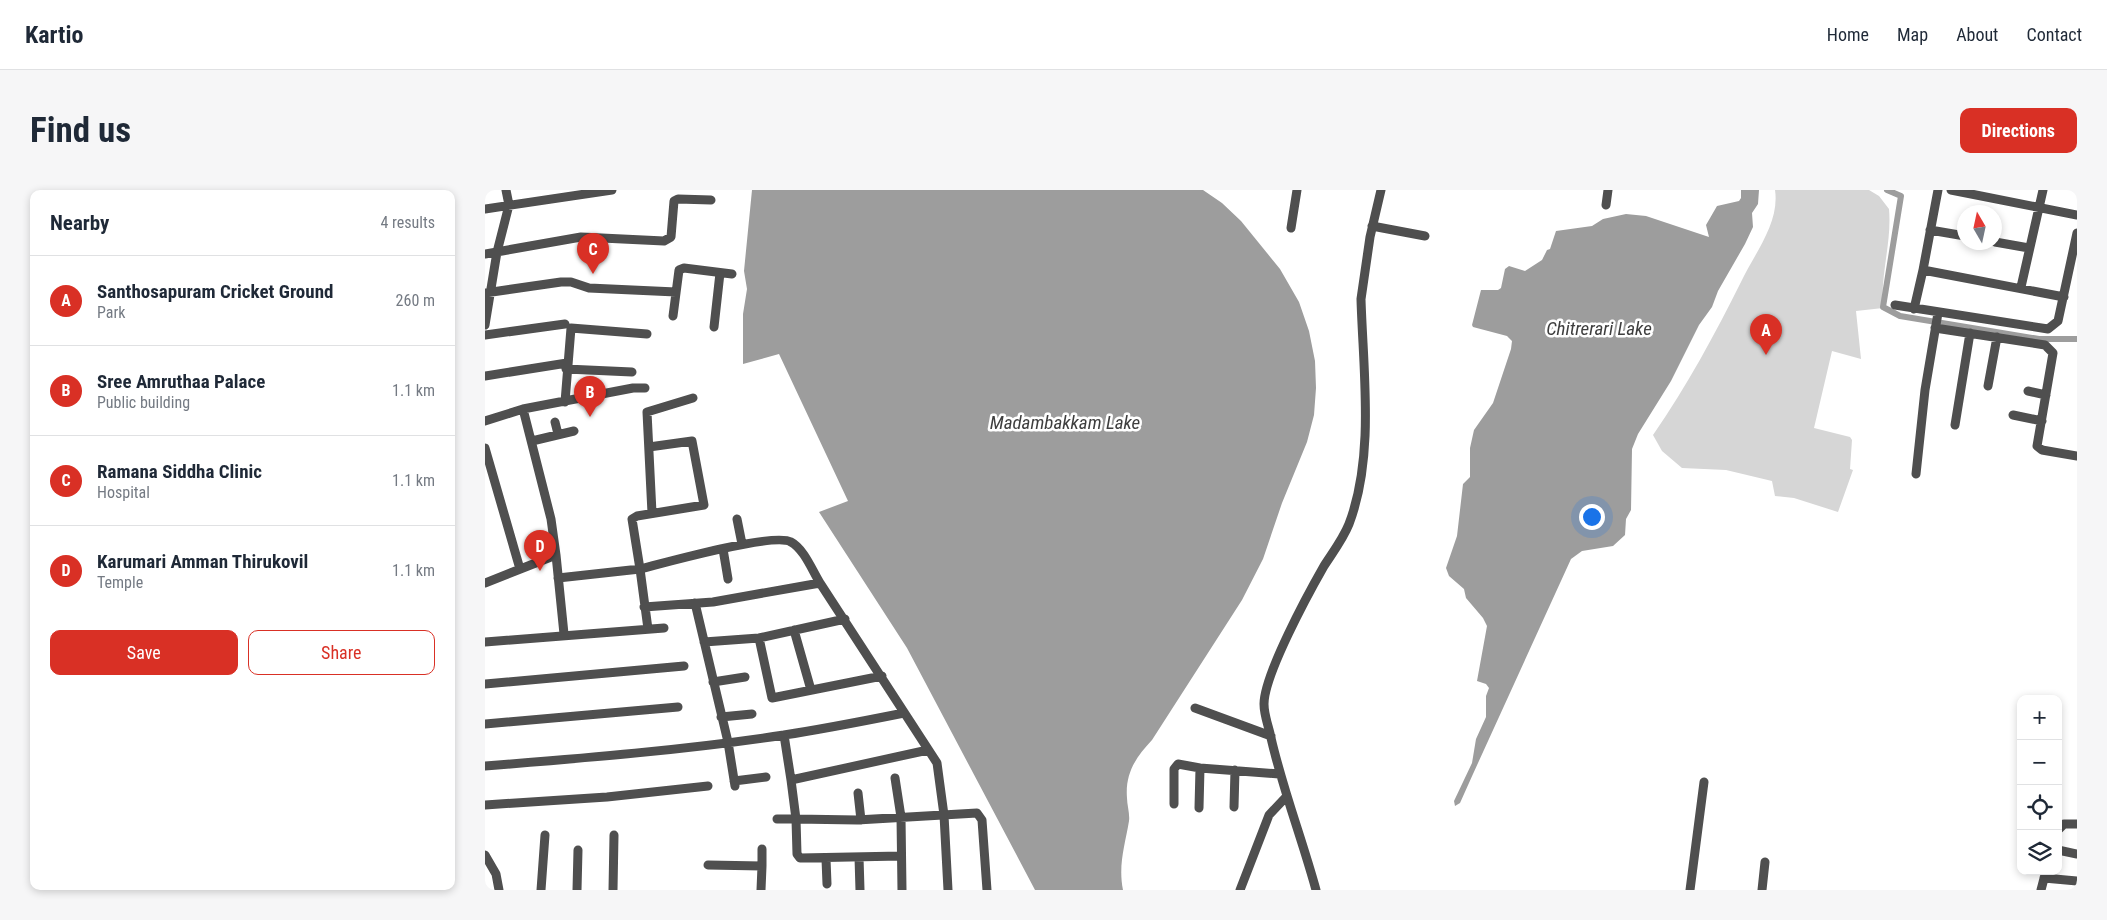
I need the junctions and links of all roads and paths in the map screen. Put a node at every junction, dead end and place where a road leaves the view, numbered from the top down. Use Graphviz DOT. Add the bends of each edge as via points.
graph roads {
  1 [pos="505,190"];
  2 [pos="613,190"];
  3 [pos="1297,190"];
  4 [pos="1381,190"];
  5 [pos="1609,190"];
  6 [pos="1938,190"];
  7 [pos="1951,190"];
  8 [pos="2043,190"];
  9 [pos="711,200"];
  10 [pos="1606,205"];
  11 [pos="509,206"];
  12 [pos="2040,206"];
  13 [pos="485,209"];
  14 [pos="2077,215"];
  15 [pos="1372,226"];
  16 [pos="1291,228"];
  17 [pos="1930,230"];
  18 [pos="2077,233"];
  19 [pos="1957,235"];
  20 [pos="1425,236"];
  21 [pos="2002,243"];
  22 [pos="2029,248"];
  23 [pos="497,252"];
  24 [pos="485,254"];
  25 [pos="1923,270"];
  26 [pos="720,273"];
  27 [pos="732,274"];
  28 [pos="2021,287"];
  29 [pos="676,292"];
  30 [pos="488,293"];
  31 [pos="2063,297"];
  32 [pos="1895,305"];
  33 [pos="1914,309"];
  34 [pos="673,316"];
  35 [pos="1937,320"];
  36 [pos="565,324"];
  37 [pos="485,325"];
  38 [pos="714,326"];
  39 [pos="1970,332"];
  40 [pos="647,334"];
  41 [pos="485,335"];
  42 [pos="1997,337"];
  43 [pos="567,366"];
  44 [pos="632,372"];
  45 [pos="485,376"];
  46 [pos="1988,386"];
  47 [pos="645,388"];
  48 [pos="2028,391"];
  49 [pos="2046,395"];
  50 [pos="693,398"];
  51 [pos="565,402"];
  52 [pos="523,409"];
  53 [pos="2013,415"];
  54 [pos="485,421"];
  55 [pos="2041,421"];
  56 [pos="555,422"];
  57 [pos="1955,425"];
  58 [pos="574,431"];
  59 [pos="558,434"];
  60 [pos="532,441"];
  61 [pos="649,447"];
  62 [pos="485,448"];
  63 [pos="2077,456"];
  64 [pos="1916,474"];
  65 [pos="652,513"];
  66 [pos="737,519"];
  67 [pos="742,544"];
  68 [pos="723,549"];
  69 [pos="556,555"];
  70 [pos="520,569"];
  71 [pos="640,569"];
  72 [pos="558,578"];
  73 [pos="728,579"];
  74 [pos="485,583"];
  75 [pos="820,583"];
  76 [pos="695,603"];
  77 [pos="645,607"];
  78 [pos="845,619"];
  79 [pos="664,628"];
  80 [pos="648,629"];
  81 [pos="794,630"];
  82 [pos="564,634"];
  83 [pos="759,638"];
  84 [pos="485,642"];
  85 [pos="704,642"];
  86 [pos="685,666"];
  87 [pos="882,676"];
  88 [pos="745,677"];
  89 [pos="713,682"];
  90 [pos="485,684"];
  91 [pos="811,690"];
  92 [pos="678,707"];
  93 [pos="1195,708"];
  94 [pos="904,713"];
  95 [pos="752,714"];
  96 [pos="721,717"];
  97 [pos="485,724"];
  98 [pos="783,735"];
  99 [pos="1271,736"];
  100 [pos="728,742"];
  101 [pos="928,750"];
  102 [pos="485,766"];
  103 [pos="1200,768"];
  104 [pos="1235,770"];
  105 [pos="1279,774"];
  106 [pos="766,777"];
  107 [pos="895,778"];
  108 [pos="791,780"];
  109 [pos="1704,782"];
  110 [pos="708,786"];
  111 [pos="858,793"];
  112 [pos="1286,797"];
  113 [pos="1174,804"];
  114 [pos="485,805"];
  115 [pos="1199,808"];
  116 [pos="1233,808"];
  117 [pos="944,815"];
  118 [pos="901,817"];
  119 [pos="777,818"];
  120 [pos="796,819"];
  121 [pos="861,820"];
  122 [pos="2077,824"];
  123 [pos="2062,826"];
  124 [pos="545,835"];
  125 [pos="614,835"];
  126 [pos="762,848"];
  127 [pos="579,850"];
  128 [pos="2062,851"];
  129 [pos="2077,854"];
  130 [pos="485,855"];
  131 [pos="901,856"];
  132 [pos="859,857"];
  133 [pos="826,858"];
  134 [pos="1765,862"];
  135 [pos="708,865"];
  136 [pos="762,866"];
  137 [pos="2045,875"];
  138 [pos="2050,875"];
  139 [pos="2077,881"];
  140 [pos="827,884"];
  141 [pos="499,890"];
  142 [pos="541,890"];
  143 [pos="577,890"];
  144 [pos="613,890"];
  145 [pos="761,890"];
  146 [pos="859,890"];
  147 [pos="902,890"];
  148 [pos="948,890"];
  149 [pos="987,890"];
  150 [pos="1240,890"];
  151 [pos="1316,890"];
  152 [pos="1691,890"];
  153 [pos="1762,890"];
  154 [pos="2041,890"];
  1 -- 11 [label="street"];
  2 -- 11 [label="street"];
  3 -- 16 [label="street"];
  4 -- 15 [label="street"];
  5 -- 10 [label="street"];
  6 -- 17 [label="street"];
  7 -- 12 [label="street"];
  8 -- 12 [label="street"];
  9 -- 23 [label="street" via="674,201 671,237 664,241 581,238"];
  11 -- 13 [label="street"];
  11 -- 23 [label="street"];
  12 -- 14 [label="street"];
  12 -- 22 [label="street"];
  15 -- 20 [label="street"];
  15 -- 99 [label="street" via="1361,299 1365,428 1358,490 1349,526 1306,599 1267,689 1264,704"];
  17 -- 19 [label="street"];
  17 -- 25 [label="street"];
  18 -- 31 [label="street"];
  21 -- 22 [label="street"];
  22 -- 28 [label="street"];
  23 -- 24 [label="street"];
  23 -- 30 [label="street"];
  25 -- 28 [label="street"];
  25 -- 33 [label="street"];
  26 -- 27 [label="street"];
  26 -- 29 [label="street" via="681,269 677,274"];
  26 -- 38 [label="street"];
  28 -- 31 [label="street"];
  29 -- 30 [label="street" via="589,288 561,282"];
  29 -- 34 [label="street"];
  30 -- 37 [label="street"];
  31 -- 35 [label="street" via="2058,321 2048,329"];
  32 -- 33 [label="street"];
  33 -- 35 [label="street"];
  35 -- 39 [label="street"];
  35 -- 64 [label="street"];
  36 -- 41 [label="street"];
  39 -- 42 [label="street"];
  39 -- 57 [label="street"];
  40 -- 43 [label="street" via="571,328"];
  42 -- 46 [label="street"];
  42 -- 49 [label="street" via="2051,348 2053,353"];
  43 -- 44 [label="street"];
  43 -- 45 [label="street"];
  43 -- 51 [label="street"];
  47 -- 51 [label="street"];
  48 -- 49 [label="street"];
  49 -- 55 [label="street"];
  50 -- 61 [label="street" via="647,412"];
  51 -- 52 [label="street"];
  52 -- 54 [label="street"];
  52 -- 60 [label="street"];
  53 -- 55 [label="street"];
  55 -- 63 [label="street" via="2039,448"];
  56 -- 59 [label="street"];
  58 -- 59 [label="street"];
  59 -- 60 [label="street"];
  60 -- 69 [label="street" via="551,519"];
  61 -- 65 [label="street"];
  61 -- 65 [label="street" via="692,441 704,505"];
  62 -- 70 [label="street"];
  65 -- 71 [label="street" via="634,517 632,522"];
  66 -- 67 [label="street"];
  67 -- 68 [label="street"];
  67 -- 75 [label="street" via="781,539 792,542 802,552"];
  68 -- 71 [label="street"];
  68 -- 73 [label="street"];
  69 -- 70 [label="street"];
  69 -- 72 [label="street"];
  70 -- 74 [label="street"];
  71 -- 72 [label="street"];
  71 -- 77 [label="street"];
  72 -- 82 [label="street"];
  75 -- 76 [label="street"];
  75 -- 78 [label="street"];
  76 -- 77 [label="street"];
  76 -- 85 [label="street"];
  77 -- 80 [label="street"];
  78 -- 81 [label="street"];
  78 -- 87 [label="street"];
  79 -- 80 [label="street"];
  80 -- 82 [label="street"];
  81 -- 83 [label="street"];
  81 -- 91 [label="street"];
  82 -- 84 [label="street"];
  83 -- 85 [label="street"];
  83 -- 91 [label="street" via="771,697"];
  85 -- 89 [label="street"];
  86 -- 90 [label="street"];
  87 -- 91 [label="street"];
  87 -- 94 [label="street"];
  88 -- 89 [label="street"];
  89 -- 96 [label="street"];
  92 -- 97 [label="street"];
  93 -- 99 [label="street"];
  94 -- 98 [label="street"];
  94 -- 101 [label="street"];
  95 -- 96 [label="street"];
  96 -- 100 [label="street"];
  98 -- 100 [label="street"];
  98 -- 108 [label="street"];
  99 -- 105 [label="street"];
  100 -- 102 [label="street"];
  100 -- 106 [label="street" via="735,783"];
  101 -- 108 [label="street"];
  101 -- 117 [label="street" via="937,763"];
  103 -- 104 [label="street"];
  103 -- 113 [label="street" via="1174,766"];
  103 -- 115 [label="street"];
  104 -- 105 [label="street"];
  104 -- 116 [label="street"];
  105 -- 112 [label="street"];
  107 -- 118 [label="street"];
  108 -- 120 [label="street"];
  109 -- 152 [label="street"];
  110 -- 114 [label="street"];
  111 -- 121 [label="street"];
  112 -- 150 [label="street" via="1269,815"];
  112 -- 151 [label="street" via="1298,826"];
  117 -- 118 [label="street"];
  117 -- 148 [label="street"];
  117 -- 149 [label="street" via="977,813 982,818"];
  118 -- 121 [label="street"];
  118 -- 131 [label="street"];
  119 -- 120 [label="street"];
  120 -- 121 [label="street"];
  120 -- 133 [label="street" via="798,856 803,859"];
  122 -- 123 [label="street"];
  124 -- 142 [label="street"];
  125 -- 144 [label="street"];
  126 -- 136 [label="street"];
  127 -- 143 [label="street"];
  128 -- 129 [label="street"];
  130 -- 141 [label="street" via="496,874"];
  131 -- 132 [label="street"];
  131 -- 147 [label="street"];
  132 -- 133 [label="street"];
  132 -- 146 [label="street"];
  133 -- 140 [label="street"];
  134 -- 153 [label="street"];
  135 -- 136 [label="street"];
  136 -- 145 [label="street"];
  137 -- 154 [label="street"];
  138 -- 139 [label="street"];
}
